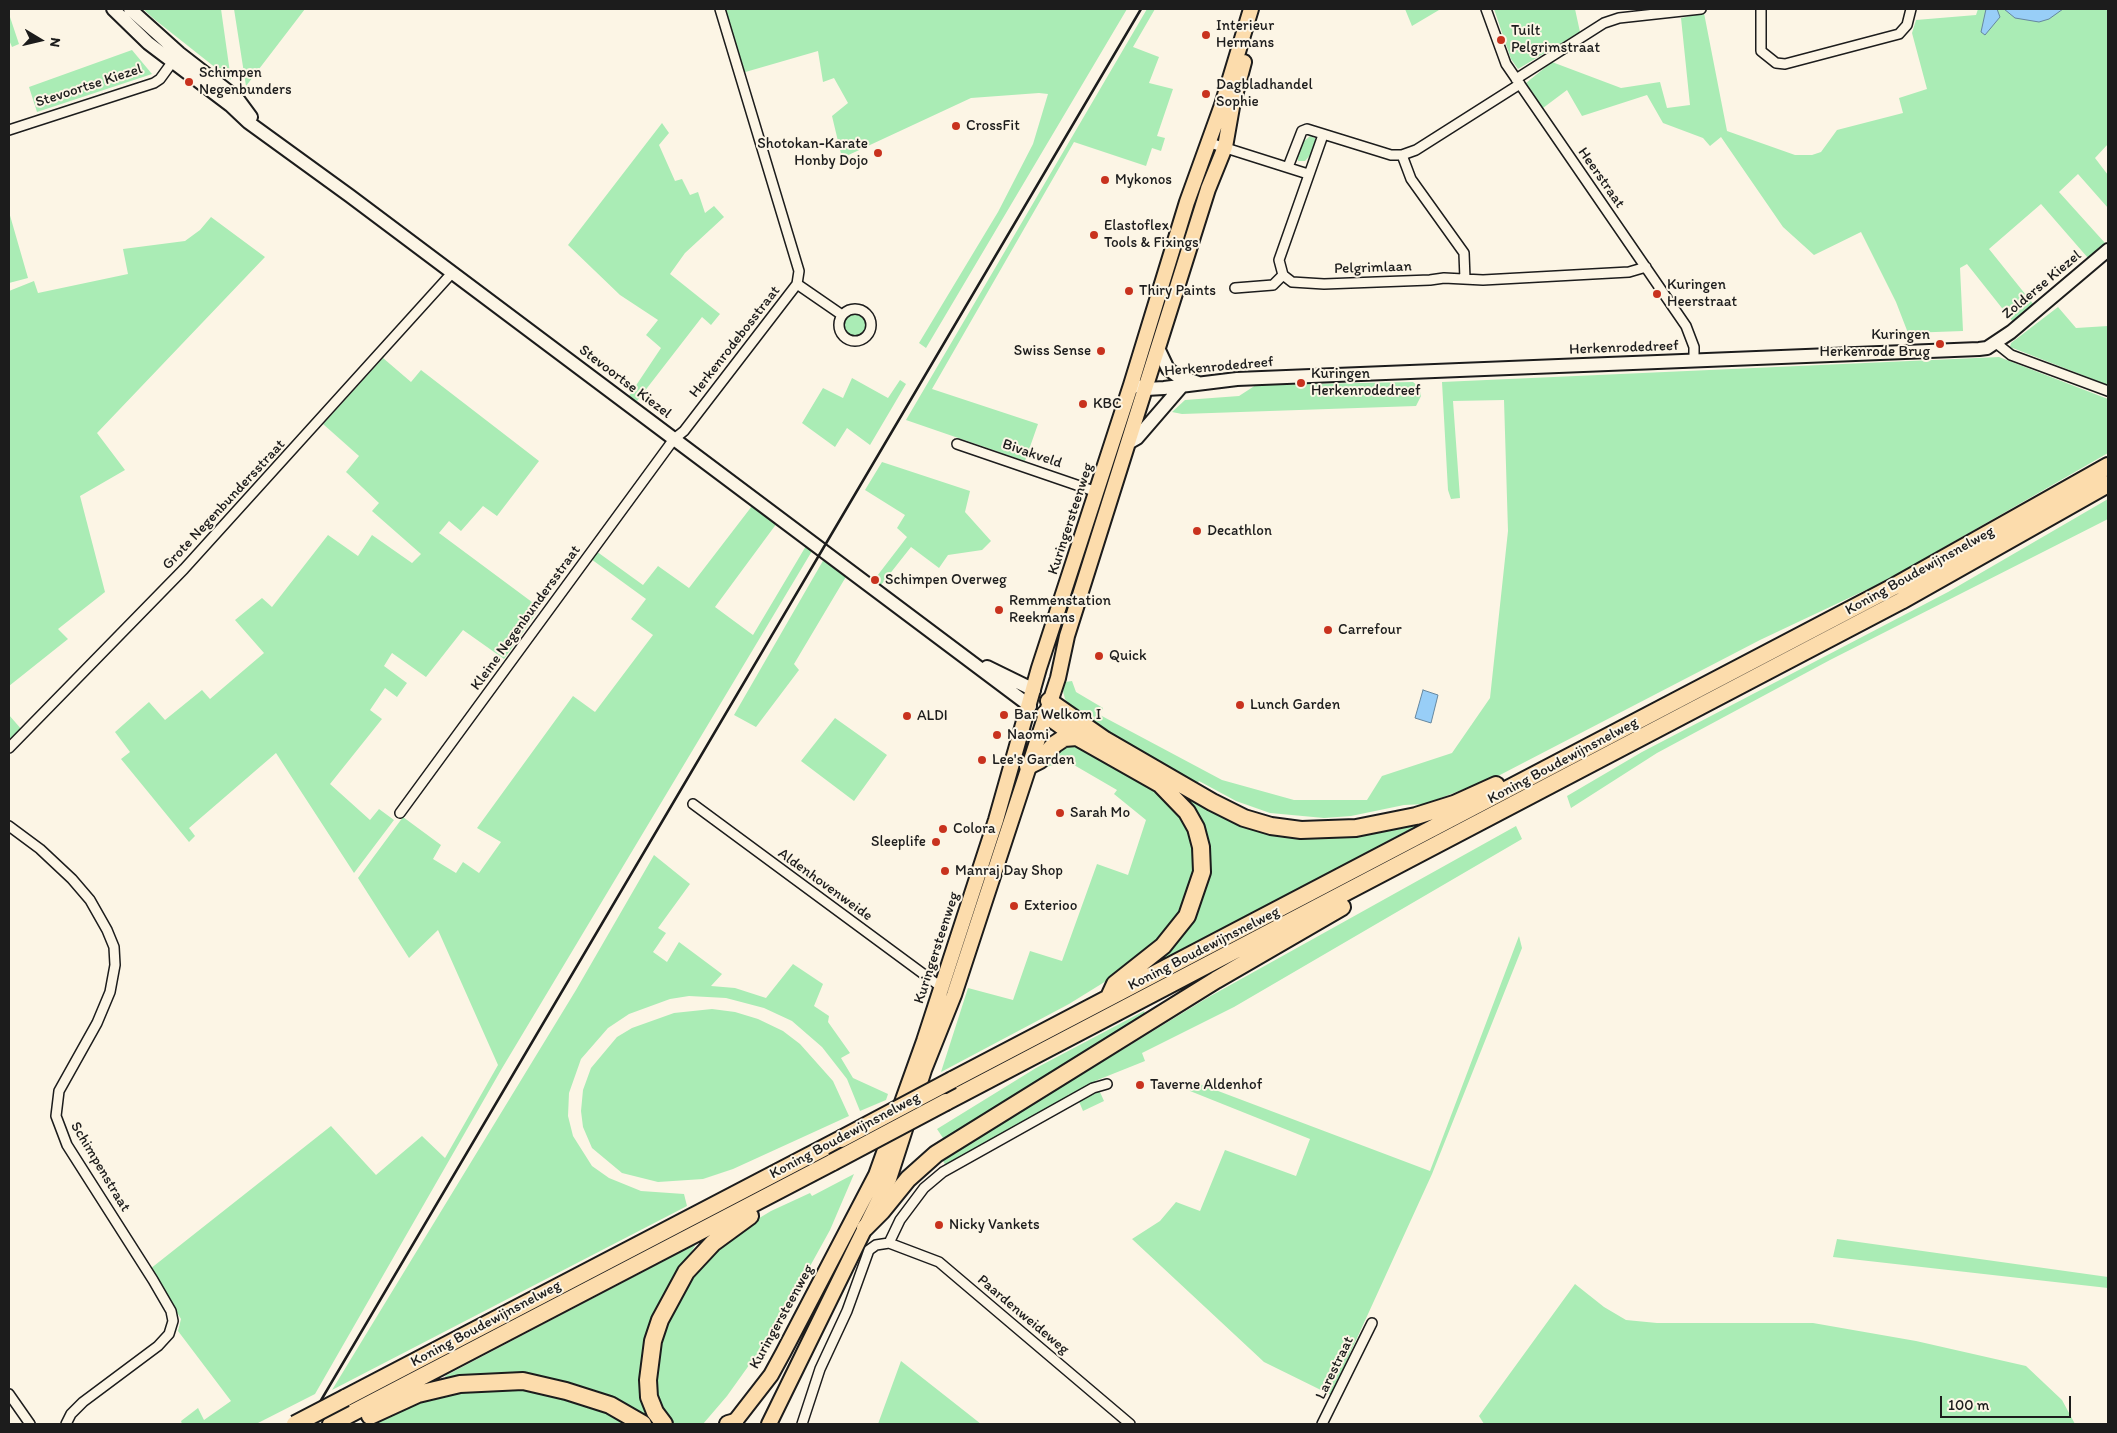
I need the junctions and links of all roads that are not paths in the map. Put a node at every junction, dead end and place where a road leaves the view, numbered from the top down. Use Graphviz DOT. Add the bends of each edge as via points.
graph roads {
  1 [pos="113,9"];
  2 [pos="130,9"];
  3 [pos="720,9"];
  4 [pos="1251,9"];
  5 [pos="1261,9"];
  6 [pos="1486,9"];
  7 [pos="1701,9"];
  8 [pos="1761,9"];
  9 [pos="1910,9"];
  10 [pos="1250,28"];
  11 [pos="176,58"];
  12 [pos="1518,82"];
  13 [pos="9,130"];
  14 [pos="1323,134"];
  15 [pos="1207,142"];
  16 [pos="1225,147"];
  17 [pos="1402,156"];
  18 [pos="1288,167"];
  19 [pos="1308,174"];
  20 [pos="2108,250"];
  21 [pos="1646,267"];
  22 [pos="452,273"];
  23 [pos="1283,275"];
  24 [pos="1465,279"];
  25 [pos="797,284"];
  26 [pos="1235,288"];
  27 [pos="842,315"];
  28 [pos="1996,343"];
  29 [pos="1158,348"];
  30 [pos="1694,361"];
  31 [pos="1201,384"];
  32 [pos="1131,385"];
  33 [pos="1181,387"];
  34 [pos="1146,389"];
  35 [pos="2108,391"];
  36 [pos="674,439"];
  37 [pos="1130,442"];
  38 [pos="957,444"];
  39 [pos="2108,466"];
  40 [pos="2108,484"];
  41 [pos="1097,492"];
  42 [pos="967,657"];
  43 [pos="1034,690"];
  44 [pos="1030,706"];
  45 [pos="1047,708"];
  46 [pos="1077,736"];
  47 [pos="9,748"];
  48 [pos="1028,766"];
  49 [pos="1548,770"];
  50 [pos="693,804"];
  51 [pos="400,813"];
  52 [pos="9,826"];
  53 [pos="1398,866"];
  54 [pos="941,987"];
  55 [pos="1108,998"];
  56 [pos="1107,1084"];
  57 [pos="768,1196"];
  58 [pos="865,1228"];
  59 [pos="889,1243"];
  60 [pos="1372,1323"];
  61 [pos="9,1394"];
  62 [pos="732,1423"];
  63 [pos="30,1424"];
  64 [pos="66,1424"];
  65 [pos="295,1424"];
  66 [pos="332,1424"];
  67 [pos="350,1424"];
  68 [pos="643,1424"];
  69 [pos="664,1424"];
  70 [pos="768,1424"];
  71 [pos="802,1424"];
  72 [pos="1130,1424"];
  73 [pos="1322,1424"];
  1 -- 11 [label="main road, Stevoortse Kiezel" via="148,43"];
  2 -- 11 [label="main road, Stevoortse Kiezel"];
  3 -- 25 [label="street, Herkenrodebosstraat" via="799,271"];
  4 -- 10 [label="main road"];
  5 -- 10 [label="main road"];
  6 -- 12 [label="street, Heerstraat" via="1506,64"];
  7 -- 12 [label="street" via="1619,18 1604,23"];
  8 -- 9 [label="street" via="1761,51 1776,63 1785,64 1899,34 1907,25"];
  10 -- 15 [label="main road, Kuringersteenweg"];
  10 -- 16 [label="main road, Kuringersteenweg"];
  11 -- 13 [label="street, Stevoortse Kiezel" via="154,83"];
  11 -- 22 [label="main road, Stevoortse Kiezel" via="237,98 264,132"];
  12 -- 17 [label="street"];
  12 -- 21 [label="street, Heerstraat"];
  14 -- 17 [label="street"];
  14 -- 18 [label="street" via="1307,129 1302,131"];
  14 -- 19 [label="street"];
  15 -- 16 [label="street"];
  15 -- 32 [label="main road, Kuringersteenweg"];
  16 -- 18 [label="street"];
  16 -- 29 [label="main road, Kuringersteenweg" via="1208,189"];
  17 -- 24 [label="street" via="1411,179 1464,253"];
  18 -- 19 [label="street"];
  19 -- 23 [label="street" via="1279,260"];
  20 -- 28 [label="main road, Zolderse Kiezel"];
  21 -- 24 [label="street, Pelgrimlaan" via="1629,272"];
  21 -- 30 [label="street, Heerstraat" via="1690,332"];
  22 -- 36 [label="main road, Stevoortse Kiezel"];
  22 -- 47 [label="street, Grote Negenbundersstraat" via="184,568"];
  23 -- 24 [label="street, Pelgrimlaan" via="1292,282 1306,284"];
  23 -- 26 [label="street" via="1273,285"];
  25 -- 27 [label="street, Herkenrodebosstraat"];
  25 -- 36 [label="street, Herkenrodebosstraat"];
  28 -- 30 [label="main road, Herkenrodedreef" via="1979,350"];
  28 -- 35 [label="street" via="2011,354"];
  29 -- 31 [label="main road" via="1165,365 1176,375"];
  29 -- 34 [label="main road, Kuringersteenweg"];
  30 -- 31 [label="main road, Herkenrodedreef" via="1237,379"];
  31 -- 33 [label="main road, Herkenrodedreef"];
  32 -- 34 [label="main road, Herkenrodedreef"];
  32 -- 41 [label="main road, Kuringersteenweg"];
  33 -- 34 [label="main road, Herkenrodedreef"];
  33 -- 37 [label="main road"];
  34 -- 37 [label="main road, Kuringersteenweg"];
  36 -- 42 [label="main road, Stevoortse Kiezel"];
  36 -- 51 [label="street, Kleine Negenbundersstraat"];
  37 -- 45 [label="main road, Kuringersteenweg"];
  38 -- 41 [label="street, Bivakveld"];
  39 -- 49 [label="highway, Koning Boudewijnsnelweg" via="1895,586"];
  40 -- 53 [label="highway, Koning Boudewijnsnelweg" via="1901,601"];
  41 -- 43 [label="main road, Kuringersteenweg"];
  42 -- 43 [label="main road, Stevoortse Kiezel"];
  42 -- 44 [label="main road, Stevoortse Kiezel"];
  43 -- 44 [label="main road, Kuringersteenweg"];
  43 -- 45 [label="main road, Stevoortse Kiezel"];
  44 -- 45 [label="main road, Stevoortse Kiezel"];
  44 -- 54 [label="main road, Kuringersteenweg"];
  45 -- 46 [label="highway"];
  45 -- 48 [label="main road, Kuringersteenweg"];
  45 -- 49 [label="highway" via="1212,802 1244,818 1270,826 1330,830 1396,820 1454,804 1521,774"];
  46 -- 48 [label="highway" via="1064,738 1040,760"];
  46 -- 55 [label="highway" via="1160,784 1174,796 1196,828 1201,847 1202,872 1187,916 1162,946 1114,984"];
  48 -- 58 [label="main road, Kuringersteenweg" via="954,995 924,1070 889,1179"];
  49 -- 55 [label="highway, Koning Boudewijnsnelweg"];
  50 -- 54 [label="street, Aldenhovenweide"];
  52 -- 64 [label="street, Schimpenstraat" via="72,879 90,900 114,948 116,965 110,992 97,1023 59,1091 56,1116 67,1145 153,1280 171,1311 173,1321 169,1334 158,1346 83,1402"];
  53 -- 57 [label="highway, Koning Boudewijnsnelweg, bridge"];
  53 -- 58 [label="highway" via="1389,880 1216,980 936,1154 908,1179"];
  54 -- 62 [label="main road, Kuringersteenweg" via="876,1175 771,1374"];
  55 -- 65 [label="highway, Koning Boudewijnsnelweg, bridge"];
  56 -- 59 [label="street" via="1094,1088 943,1172 924,1188 900,1220"];
  57 -- 66 [label="highway, Koning Boudewijnsnelweg"];
  57 -- 69 [label="highway" via="758,1211 713,1243 686,1272 660,1320 653,1341 648,1380 654,1412"];
  58 -- 70 [label="main road, Kuringersteenweg"];
  59 -- 71 [label="street" via="869,1250 847,1311 820,1369"];
  59 -- 72 [label="street, Paardenweideweg" via="939,1262"];
  60 -- 73 [label="street, Larestraat"];
  61 -- 63 [label="street"];
  67 -- 68 [label="highway" via="418,1394 460,1384 516,1381 587,1397 610,1405"];
}
